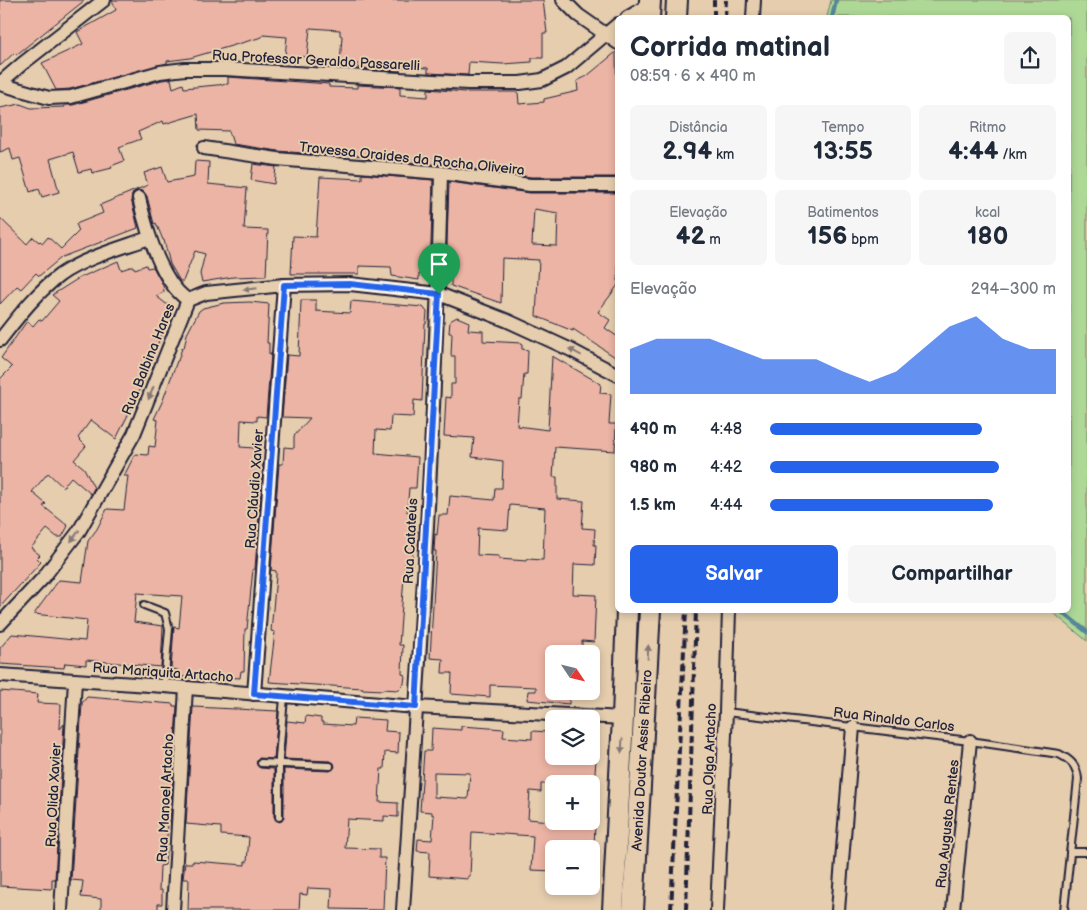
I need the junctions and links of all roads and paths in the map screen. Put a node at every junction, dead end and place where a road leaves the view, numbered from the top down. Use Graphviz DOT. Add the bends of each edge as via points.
graph roads {
  1 [pos="104,0"];
  2 [pos="563,0"];
  3 [pos="677,0"];
  4 [pos="754,0"];
  5 [pos="649,7"];
  6 [pos="633,15"];
  7 [pos="676,15"];
  8 [pos="753,15"];
  9 [pos="615,26"];
  10 [pos="605,33"];
  11 [pos="615,41"];
  12 [pos="0,84"];
  13 [pos="204,148"];
  14 [pos="441,173"];
  15 [pos="615,185"];
  16 [pos="139,198"];
  17 [pos="149,238"];
  18 [pos="284,285"];
  19 [pos="439,294"];
  20 [pos="188,300"];
  21 [pos="0,340"];
  22 [pos="615,373"];
  23 [pos="144,605"];
  24 [pos="627,613"];
  25 [pos="650,613"];
  26 [pos="729,613"];
  27 [pos="0,624"];
  28 [pos="0,675"];
  29 [pos="74,681"];
  30 [pos="164,686"];
  31 [pos="186,688"];
  32 [pos="254,694"];
  33 [pos="284,696"];
  34 [pos="416,707"];
  35 [pos="726,712"];
  36 [pos="623,718"];
  37 [pos="853,727"];
  38 [pos="970,741"];
  39 [pos="261,763"];
  40 [pos="280,763"];
  41 [pos="330,766"];
  42 [pos="278,816"];
  43 [pos="1070,852"];
  44 [pos="1087,852"];
  45 [pos="61,910"];
  46 [pos="173,910"];
  47 [pos="403,910"];
  48 [pos="613,910"];
  49 [pos="633,910"];
  50 [pos="717,910"];
  51 [pos="838,910"];
  52 [pos="953,910"];
  53 [pos="1064,910"];
  1 -- 12 [label="street"];
  2 -- 10 [label="street" via="578,15"];
  3 -- 7 [label="main road"];
  4 -- 8 [label="street"];
  5 -- 6 [label="street"];
  9 -- 10 [label="street, Rua Professor Geraldo Passarelli"];
  10 -- 11 [label="street"];
  10 -- 12 [label="street, Rua Professor Geraldo Passarelli" via="566,68 542,80 520,83 185,69 160,72 71,98 49,98"];
  13 -- 14 [label="street, Travessa Oraides da Rocha Oliveira" via="277,159"];
  14 -- 15 [label="street, Travessa Oraides da Rocha Oliveira" via="530,185"];
  14 -- 19 [label="street, Rua Catateús"];
  16 -- 17 [label="street"];
  17 -- 20 [label="street" via="175,288"];
  17 -- 21 [label="street" via="61,274 41,291"];
  18 -- 19 [label="street, Rua Balbina Hares" via="350,284"];
  18 -- 20 [label="street, Rua Balbina Hares, one-way" via="206,294"];
  18 -- 32 [label="street, Rua Cláudio Xavier"];
  22 -- 19 [label="street, Rua Balbina Hares, one-way" via="508,321"];
  19 -- 34 [label="street, Rua Catateús"];
  20 -- 27 [label="street, Rua Balbina Hares, one-way" via="134,434 79,531 43,578"];
  23 -- 30 [label="lane" via="165,614 168,620"];
  24 -- 36 [label="main road, Avenida Doutor Assis Ribeiro"];
  49 -- 25 [label="main road, Avenida Doutor Assis Ribeiro, one-way"];
  26 -- 35 [label="street, Rua Olga Artacho"];
  28 -- 29 [label="street, Rua Mariquita Artacho"];
  29 -- 30 [label="street, Rua Mariquita Artacho"];
  29 -- 45 [label="street, Rua Olida Xavier"];
  30 -- 31 [label="street, Rua Mariquita Artacho"];
  31 -- 32 [label="street, Rua Mariquita Artacho"];
  31 -- 46 [label="street, Rua Manoel Artacho"];
  32 -- 33 [label="street, Rua Mariquita Artacho"];
  33 -- 34 [label="street, Rua Mariquita Artacho"];
  33 -- 40 [label="lane"];
  34 -- 36 [label="street, Rua Mariquita Artacho"];
  34 -- 47 [label="street, Rua Catateús"];
  35 -- 37 [label="lane, Rua Rinaldo Carlos"];
  35 -- 50 [label="street, Rua Olga Artacho"];
  36 -- 48 [label="main road, Avenida Doutor Assis Ribeiro, one-way"];
  37 -- 38 [label="lane, Rua Rinaldo Carlos"];
  37 -- 51 [label="street"];
  38 -- 43 [label="lane, Rua Rinaldo Carlos" via="1060,754 1071,761 1078,771 1078,779"];
  38 -- 52 [label="street, Rua Augusto Rentes"];
  39 -- 40 [label="lane"];
  40 -- 41 [label="lane"];
  40 -- 42 [label="lane"];
  43 -- 44 [label="lane"];
  43 -- 53 [label="lane"];
}
